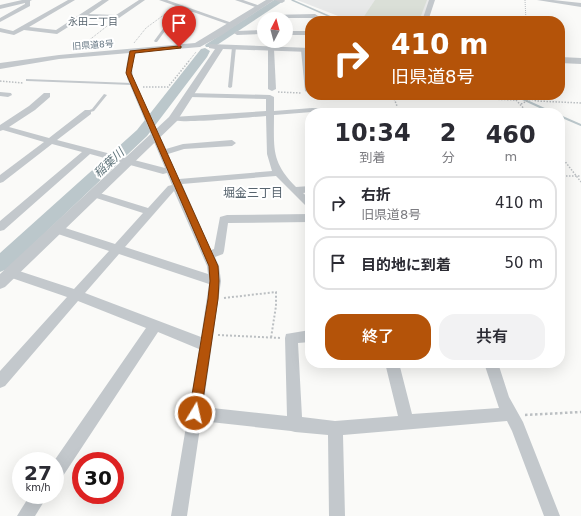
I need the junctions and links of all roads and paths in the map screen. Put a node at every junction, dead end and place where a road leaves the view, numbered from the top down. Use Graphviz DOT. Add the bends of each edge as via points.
graph roads {
  1 [pos="28,0"];
  2 [pos="72,0"];
  3 [pos="106,0"];
  4 [pos="142,0"];
  5 [pos="162,0"];
  6 [pos="238,0"];
  7 [pos="271,0"];
  8 [pos="432,0"];
  9 [pos="525,0"];
  10 [pos="540,0"];
  11 [pos="178,5"];
  12 [pos="581,5"];
  13 [pos="0,6"];
  14 [pos="260,7"];
  15 [pos="193,11"];
  16 [pos="83,15"];
  17 [pos="293,16"];
  18 [pos="305,16"];
  19 [pos="427,16"];
  20 [pos="526,16"];
  21 [pos="117,18"];
  22 [pos="0,20"];
  23 [pos="232,24"];
  24 [pos="25,28"];
  25 [pos="0,30"];
  26 [pos="257,32"];
  27 [pos="237,33"];
  28 [pos="293,33"];
  29 [pos="305,33"];
  30 [pos="156,41"];
  31 [pos="198,45"];
  32 [pos="257,46"];
  33 [pos="220,47"];
  34 [pos="234,47"];
  35 [pos="269,48"];
  36 [pos="288,48"];
  37 [pos="305,50"];
  38 [pos="131,52"];
  39 [pos="82,56"];
  40 [pos="565,60"];
  41 [pos="581,61"];
  42 [pos="0,66"];
  43 [pos="27,80"];
  44 [pos="132,84"];
  45 [pos="230,87"];
  46 [pos="272,89"];
  47 [pos="301,93"];
  48 [pos="0,94"];
  49 [pos="8,95"];
  50 [pos="47,95"];
  51 [pos="105,95"];
  52 [pos="190,95"];
  53 [pos="530,100"];
  54 [pos="581,103"];
  55 [pos="524,108"];
  56 [pos="305,111"];
  57 [pos="88,112"];
  58 [pos="271,113"];
  59 [pos="173,119"];
  60 [pos="1,128"];
  61 [pos="154,132"];
  62 [pos="51,142"];
  63 [pos="232,143"];
  64 [pos="88,151"];
  65 [pos="163,153"];
  66 [pos="127,161"];
  67 [pos="565,162"];
  68 [pos="170,170"];
  69 [pos="280,173"];
  70 [pos="565,176"];
  71 [pos="576,176"];
  72 [pos="581,176"];
  73 [pos="0,180"];
  74 [pos="581,182"];
  75 [pos="177,185"];
  76 [pos="305,189"];
  77 [pos="295,190"];
  78 [pos="93,194"];
  79 [pos="305,200"];
  80 [pos="150,212"];
  81 [pos="305,218"];
  82 [pos="0,227"];
  83 [pos="56,229"];
  84 [pos="117,248"];
  85 [pos="209,255"];
  86 [pos="10,273"];
  87 [pos="215,281"];
  88 [pos="0,283"];
  89 [pos="76,295"];
  90 [pos="213,299"];
  91 [pos="155,326"];
  92 [pos="305,337"];
  93 [pos="271,338"];
  94 [pos="291,338"];
  95 [pos="206,340"];
  96 [pos="393,368"];
  97 [pos="493,368"];
  98 [pos="2,375"];
  99 [pos="581,412"];
  100 [pos="195,413"];
  101 [pos="510,414"];
  102 [pos="407,422"];
  103 [pos="295,424"];
  104 [pos="335,428"];
  105 [pos="64,460"];
  106 [pos="34,504"];
  107 [pos="25,516"];
  108 [pos="179,516"];
  109 [pos="337,516"];
  110 [pos="552,516"];
  1 -- 13 [label="street"];
  1 -- 22 [label="street" via="28,5"];
  2 -- 24 [label="street"];
  3 -- 16 [label="street"];
  4 -- 21 [label="street"];
  5 -- 11 [label="street"];
  6 -- 14 [label="street"];
  7 -- 14 [label="street, 旧県道8号"];
  8 -- 19 [label="street"];
  9 -- 20 [label="path"];
  10 -- 12 [label="street"];
  11 -- 15 [label="street"];
  11 -- 38 [label="path" via="144,29"];
  14 -- 23 [label="street, 旧県道8号"];
  15 -- 23 [label="street"];
  15 -- 30 [label="lane" via="169,23"];
  16 -- 21 [label="street"];
  16 -- 24 [label="street" via="57,32"];
  17 -- 18 [label="street"];
  21 -- 39 [label="path" via="88,41"];
  23 -- 31 [label="street, 旧県道8号"];
  24 -- 25 [label="street" via="14,33"];
  26 -- 27 [label="street"];
  28 -- 29 [label="street"];
  31 -- 33 [label="street"];
  31 -- 38 [label="street, 旧県道8号"];
  32 -- 34 [label="street"];
  33 -- 34 [label="street"];
  33 -- 52 [label="street"];
  34 -- 45 [label="lane"];
  35 -- 46 [label="street"];
  36 -- 37 [label="street"];
  38 -- 39 [label="street, 旧県道8号"];
  38 -- 44 [label="street" via="128,73"];
  39 -- 42 [label="street, 旧県道8号"];
  40 -- 41 [label="street"];
  43 -- 44 [label="lane"];
  44 -- 61 [label="street"];
  46 -- 47 [label="path" via="271,92"];
  48 -- 49 [label="street"];
  50 -- 60 [label="street"];
  51 -- 57 [label="lane" via="93,110"];
  52 -- 58 [label="street" via="270,97"];
  52 -- 59 [label="street"];
  53 -- 54 [label="path"];
  53 -- 55 [label="path" via="521,104"];
  56 -- 58 [label="street"];
  57 -- 62 [label="street"];
  58 -- 59 [label="street"];
  58 -- 69 [label="street" via="271,155 275,168"];
  59 -- 61 [label="street"];
  60 -- 62 [label="street"];
  61 -- 65 [label="street"];
  61 -- 66 [label="street"];
  62 -- 64 [label="street"];
  62 -- 73 [label="street"];
  63 -- 65 [label="street" via="183,147"];
  64 -- 66 [label="street"];
  64 -- 82 [label="street"];
  65 -- 68 [label="street"];
  66 -- 68 [label="street"];
  66 -- 78 [label="street"];
  67 -- 71 [label="path"];
  68 -- 75 [label="street"];
  69 -- 75 [label="street" via="196,179"];
  69 -- 77 [label="street"];
  70 -- 71 [label="path"];
  71 -- 72 [label="path"];
  71 -- 74 [label="path"];
  75 -- 80 [label="street" via="171,188"];
  75 -- 85 [label="street"];
  76 -- 77 [label="street"];
  77 -- 79 [label="street"];
  78 -- 80 [label="street"];
  78 -- 83 [label="street"];
  80 -- 84 [label="street"];
  81 -- 85 [label="street" via="224,220 219,251"];
  83 -- 84 [label="street"];
  83 -- 86 [label="street"];
  84 -- 87 [label="street"];
  84 -- 89 [label="street"];
  85 -- 87 [label="street"];
  86 -- 88 [label="street"];
  86 -- 89 [label="street"];
  87 -- 90 [label="street"];
  89 -- 91 [label="street"];
  89 -- 98 [label="street"];
  90 -- 93 [label="path" via="276,292"];
  90 -- 95 [label="street"];
  91 -- 95 [label="street"];
  91 -- 105 [label="street"];
  92 -- 94 [label="street"];
  93 -- 94 [label="path"];
  93 -- 95 [label="path"];
  94 -- 103 [label="street"];
  95 -- 100 [label="street"];
  96 -- 102 [label="street"];
  97 -- 101 [label="street"];
  99 -- 101 [label="path"];
  100 -- 103 [label="street"];
  100 -- 108 [label="street"];
  101 -- 102 [label="street"];
  101 -- 110 [label="street" via="518,428"];
  102 -- 104 [label="street"];
  103 -- 104 [label="street"];
  104 -- 109 [label="street"];
  106 -- 107 [label="street"];
}
